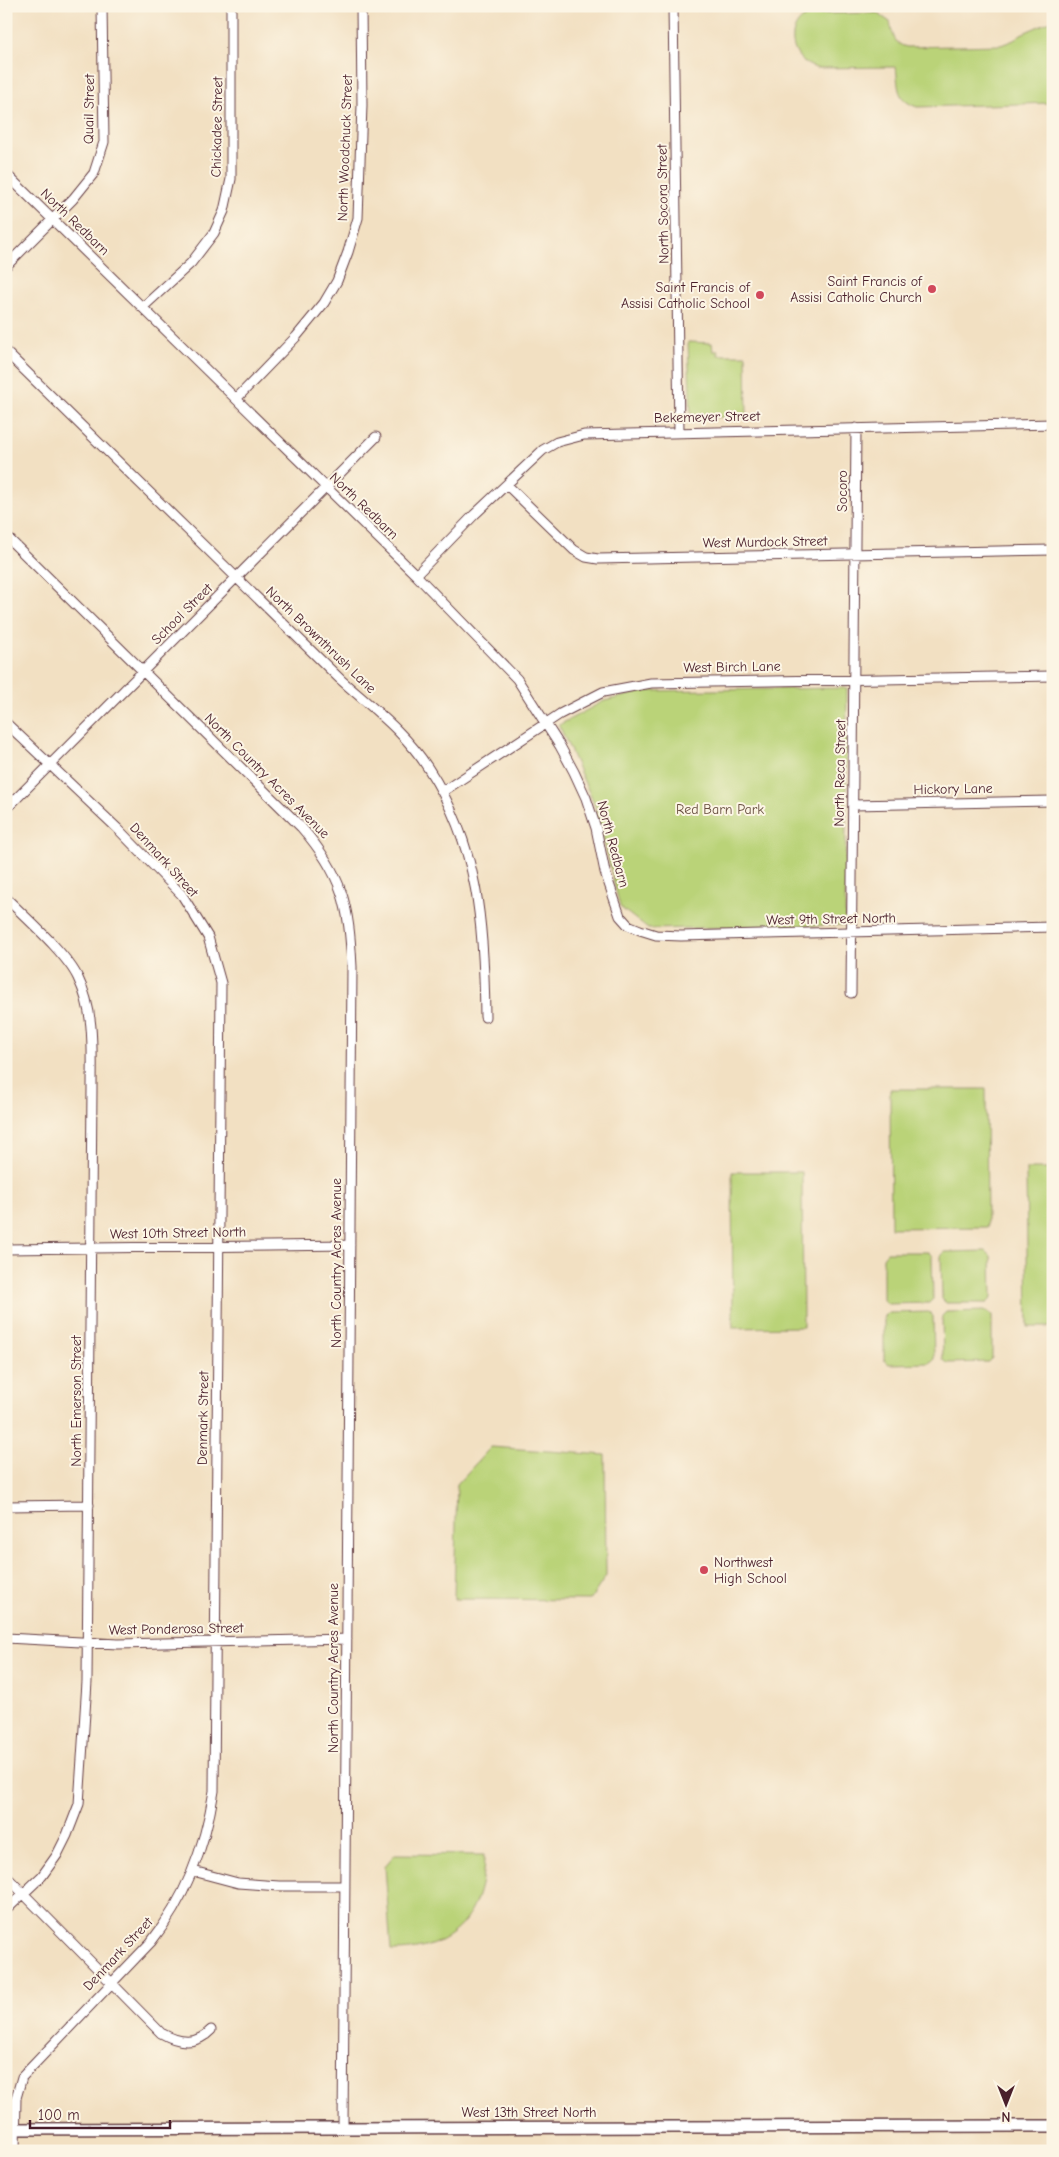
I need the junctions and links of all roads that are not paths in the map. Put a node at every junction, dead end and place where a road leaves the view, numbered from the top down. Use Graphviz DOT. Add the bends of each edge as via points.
graph roads {
  1 [pos="102,6"];
  2 [pos="231,6"];
  3 [pos="361,6"];
  4 [pos="673,6"];
  5 [pos="6,174"];
  6 [pos="52,219"];
  7 [pos="6,266"];
  8 [pos="143,307"];
  9 [pos="6,352"];
  10 [pos="236,399"];
  11 [pos="1053,424"];
  12 [pos="856,428"];
  13 [pos="679,431"];
  14 [pos="376,437"];
  15 [pos="507,485"];
  16 [pos="327,488"];
  17 [pos="6,536"];
  18 [pos="1053,550"];
  19 [pos="855,554"];
  20 [pos="416,575"];
  21 [pos="238,578"];
  22 [pos="144,672"];
  23 [pos="1053,676"];
  24 [pos="854,679"];
  25 [pos="6,723"];
  26 [pos="546,723"];
  27 [pos="50,765"];
  28 [pos="442,792"];
  29 [pos="1053,801"];
  30 [pos="853,805"];
  31 [pos="6,809"];
  32 [pos="6,898"];
  33 [pos="618,913"];
  34 [pos="1053,927"];
  35 [pos="851,932"];
  36 [pos="851,993"];
  37 [pos="485,1016"];
  38 [pos="350,1245"];
  39 [pos="219,1247"];
  40 [pos="91,1248"];
  41 [pos="6,1249"];
  42 [pos="89,1505"];
  43 [pos="6,1506"];
  44 [pos="6,1638"];
  45 [pos="347,1639"];
  46 [pos="215,1642"];
  47 [pos="87,1643"];
  48 [pos="193,1871"];
  49 [pos="6,1876"];
  50 [pos="345,1886"];
  51 [pos="24,1894"];
  52 [pos="6,1910"];
  53 [pos="112,1983"];
  54 [pos="210,2030"];
  55 [pos="1053,2126"];
  56 [pos="343,2128"];
  57 [pos="10,2129"];
  58 [pos="15,2151"];
  1 -- 6 [label="street, Quail Street" via="104,142 94,173"];
  2 -- 8 [label="street, Chickadee Street" via="232,179 224,211 214,233 191,263"];
  3 -- 10 [label="street, North Woodchuck Street" via="358,218 348,252 324,303"];
  4 -- 13 [label="street, North Socora Street"];
  5 -- 6 [label="street, North Redbarn"];
  6 -- 7 [label="street, Quail Street"];
  6 -- 8 [label="street, North Redbarn"];
  8 -- 10 [label="street, North Redbarn"];
  9 -- 21 [label="street, North Brownthrush Lane"];
  10 -- 16 [label="street, North Redbarn"];
  11 -- 12 [label="street, Bekemeyer Street"];
  12 -- 13 [label="street, Bekemeyer Street"];
  12 -- 19 [label="street, Socoro"];
  13 -- 15 [label="street, Bekemeyer Street" via="571,437 543,450"];
  14 -- 16 [label="street, School Street"];
  15 -- 19 [label="street, West Murdock Street" via="568,545 586,557"];
  15 -- 20 [label="street, Bekemeyer Street"];
  16 -- 20 [label="street, North Redbarn"];
  16 -- 21 [label="street, School Street"];
  17 -- 22 [label="street, North Country Acres Avenue"];
  18 -- 19 [label="street, West Murdock Street"];
  19 -- 24 [label="street, North Reca Street"];
  20 -- 26 [label="street, North Redbarn" via="517,679"];
  21 -- 22 [label="street, School Street"];
  21 -- 28 [label="street, North Brownthrush Lane" via="340,679 395,728 428,767"];
  22 -- 27 [label="street, School Street"];
  22 -- 38 [label="street, North Country Acres Avenue" via="301,827 331,865 340,887 347,910 352,967"];
  23 -- 24 [label="street, West Birch Lane"];
  24 -- 26 [label="street, West Birch Lane" via="650,683 603,692"];
  24 -- 30 [label="street, North Reca Street"];
  25 -- 27 [label="street, Denmark Street"];
  26 -- 28 [label="street, West Birch Lane"];
  26 -- 33 [label="street, North Redbarn" via="586,798"];
  27 -- 31 [label="street, School Street"];
  27 -- 39 [label="street, Denmark Street" via="182,895 208,937 221,983"];
  28 -- 37 [label="street, North Brownthrush Lane" via="455,816 474,878 484,951"];
  29 -- 30 [label="street, Hickory Lane"];
  30 -- 35 [label="street, North Reca Street"];
  32 -- 40 [label="street, North Emerson Street" via="62,956 84,991 92,1029"];
  33 -- 35 [label="street, West 9th Street North" via="628,925 656,935"];
  34 -- 35 [label="street, West 9th Street North"];
  35 -- 36 [label="street, North Reca Street"];
  38 -- 39 [label="street, West 10th Street North"];
  38 -- 45 [label="street, North Country Acres Avenue"];
  39 -- 40 [label="street, West 10th Street North"];
  39 -- 46 [label="street, Denmark Street"];
  40 -- 41 [label="street, West 10th Street North"];
  40 -- 42 [label="street, North Emerson Street"];
  42 -- 43 [label="street"];
  42 -- 47 [label="street, North Emerson Street"];
  44 -- 47 [label="street, West Ponderosa Street"];
  45 -- 46 [label="street, West Ponderosa Street"];
  45 -- 50 [label="street, North Country Acres Avenue"];
  46 -- 47 [label="street, West Ponderosa Street"];
  46 -- 48 [label="street, Denmark Street" via="214,1791 206,1833"];
  47 -- 51 [label="street, North Emerson Street" via="80,1804 57,1855"];
  48 -- 50 [label="street" via="238,1883"];
  48 -- 53 [label="street, Denmark Street" via="166,1923"];
  49 -- 51 [label="street"];
  50 -- 56 [label="street, North Country Acres Avenue"];
  51 -- 52 [label="street, North Emerson Street"];
  51 -- 53 [label="street"];
  53 -- 54 [label="street" via="148,2021 171,2038 190,2042 202,2039"];
  53 -- 57 [label="street, Denmark Street" via="22,2077"];
  55 -- 56 [label="street, West 13th Street North"];
  56 -- 57 [label="street, West 13th Street North"];
  57 -- 58 [label="street, Denmark Street"];
}
